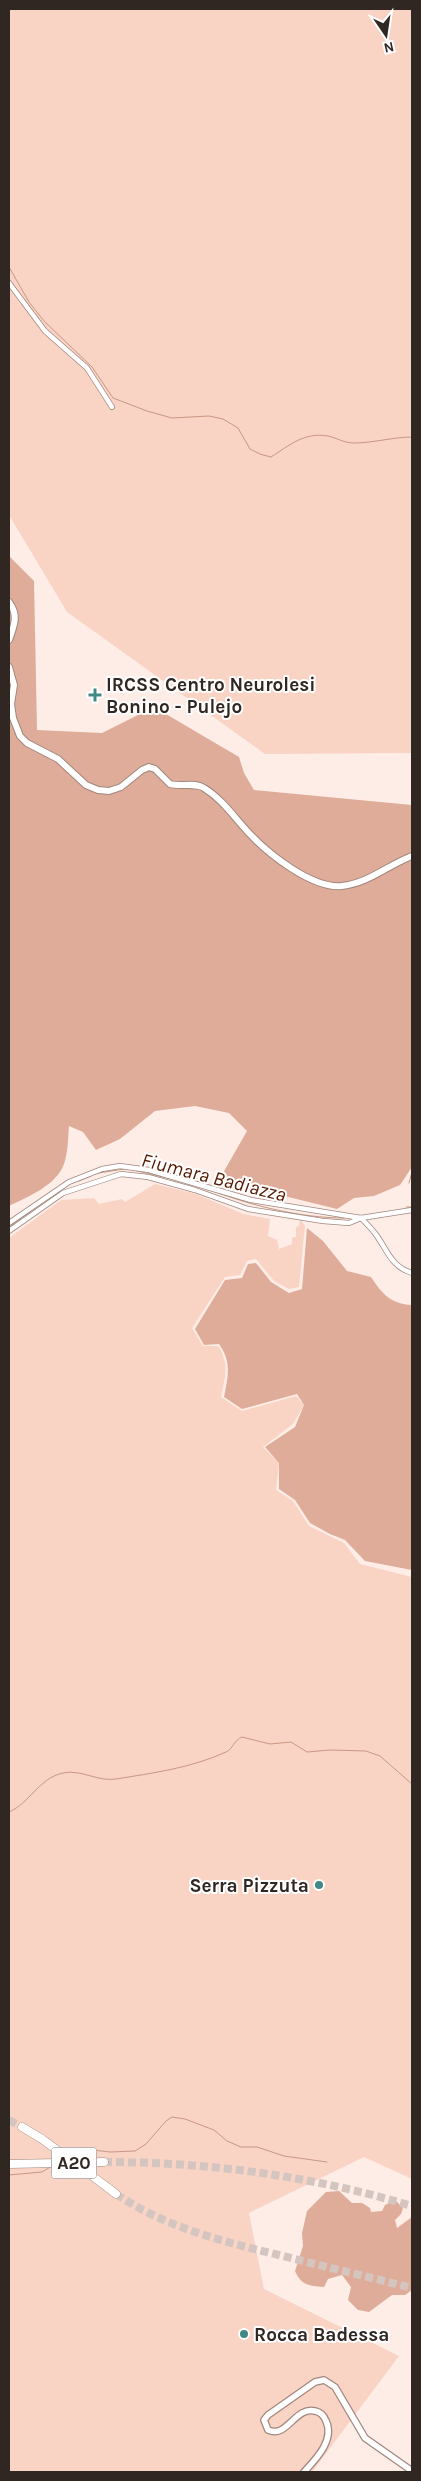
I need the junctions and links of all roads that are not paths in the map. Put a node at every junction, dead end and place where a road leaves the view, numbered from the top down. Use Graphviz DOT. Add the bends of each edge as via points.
graph roads {
  1 [pos="9,284"];
  2 [pos="112,407"];
  3 [pos="9,602"];
  4 [pos="9,640"];
  5 [pos="9,667"];
  6 [pos="412,856"];
  7 [pos="69,1182"];
  8 [pos="73,1189"];
  9 [pos="412,1210"];
  10 [pos="361,1218"];
  11 [pos="9,1223"];
  12 [pos="9,1231"];
  13 [pos="412,1273"];
  14 [pos="22,2127"];
  15 [pos="104,2162"];
  16 [pos="9,2164"];
  17 [pos="116,2194"];
  18 [pos="304,2472"];
  19 [pos="412,2472"];
  1 -- 2 [label="street" via="45,331 87,368"];
  3 -- 4 [label="main road" via="16,618"];
  5 -- 6 [label="main road" via="14,685 12,712 20,736 30,745 63,762 90,788 114,790 149,767 170,784 201,786 226,806 256,840 288,865 308,878 331,886 367,880"];
  7 -- 8 [label="street"];
  7 -- 10 [label="street" via="102,1169 128,1166 251,1200"];
  7 -- 11 [label="street"];
  8 -- 10 [label="street" via="128,1173 195,1190 257,1211 349,1223"];
  8 -- 12 [label="street" via="51,1200"];
  9 -- 10 [label="street"];
  10 -- 13 [label="street" via="398,1267"];
  14 -- 17 [label="highway, A20, bridge"];
  15 -- 16 [label="highway, A20"];
  18 -- 19 [label="street" via="326,2440 328,2428 323,2416 316,2411 305,2412 275,2432 268,2430 264,2420 321,2380 335,2387 364,2438"];
}
